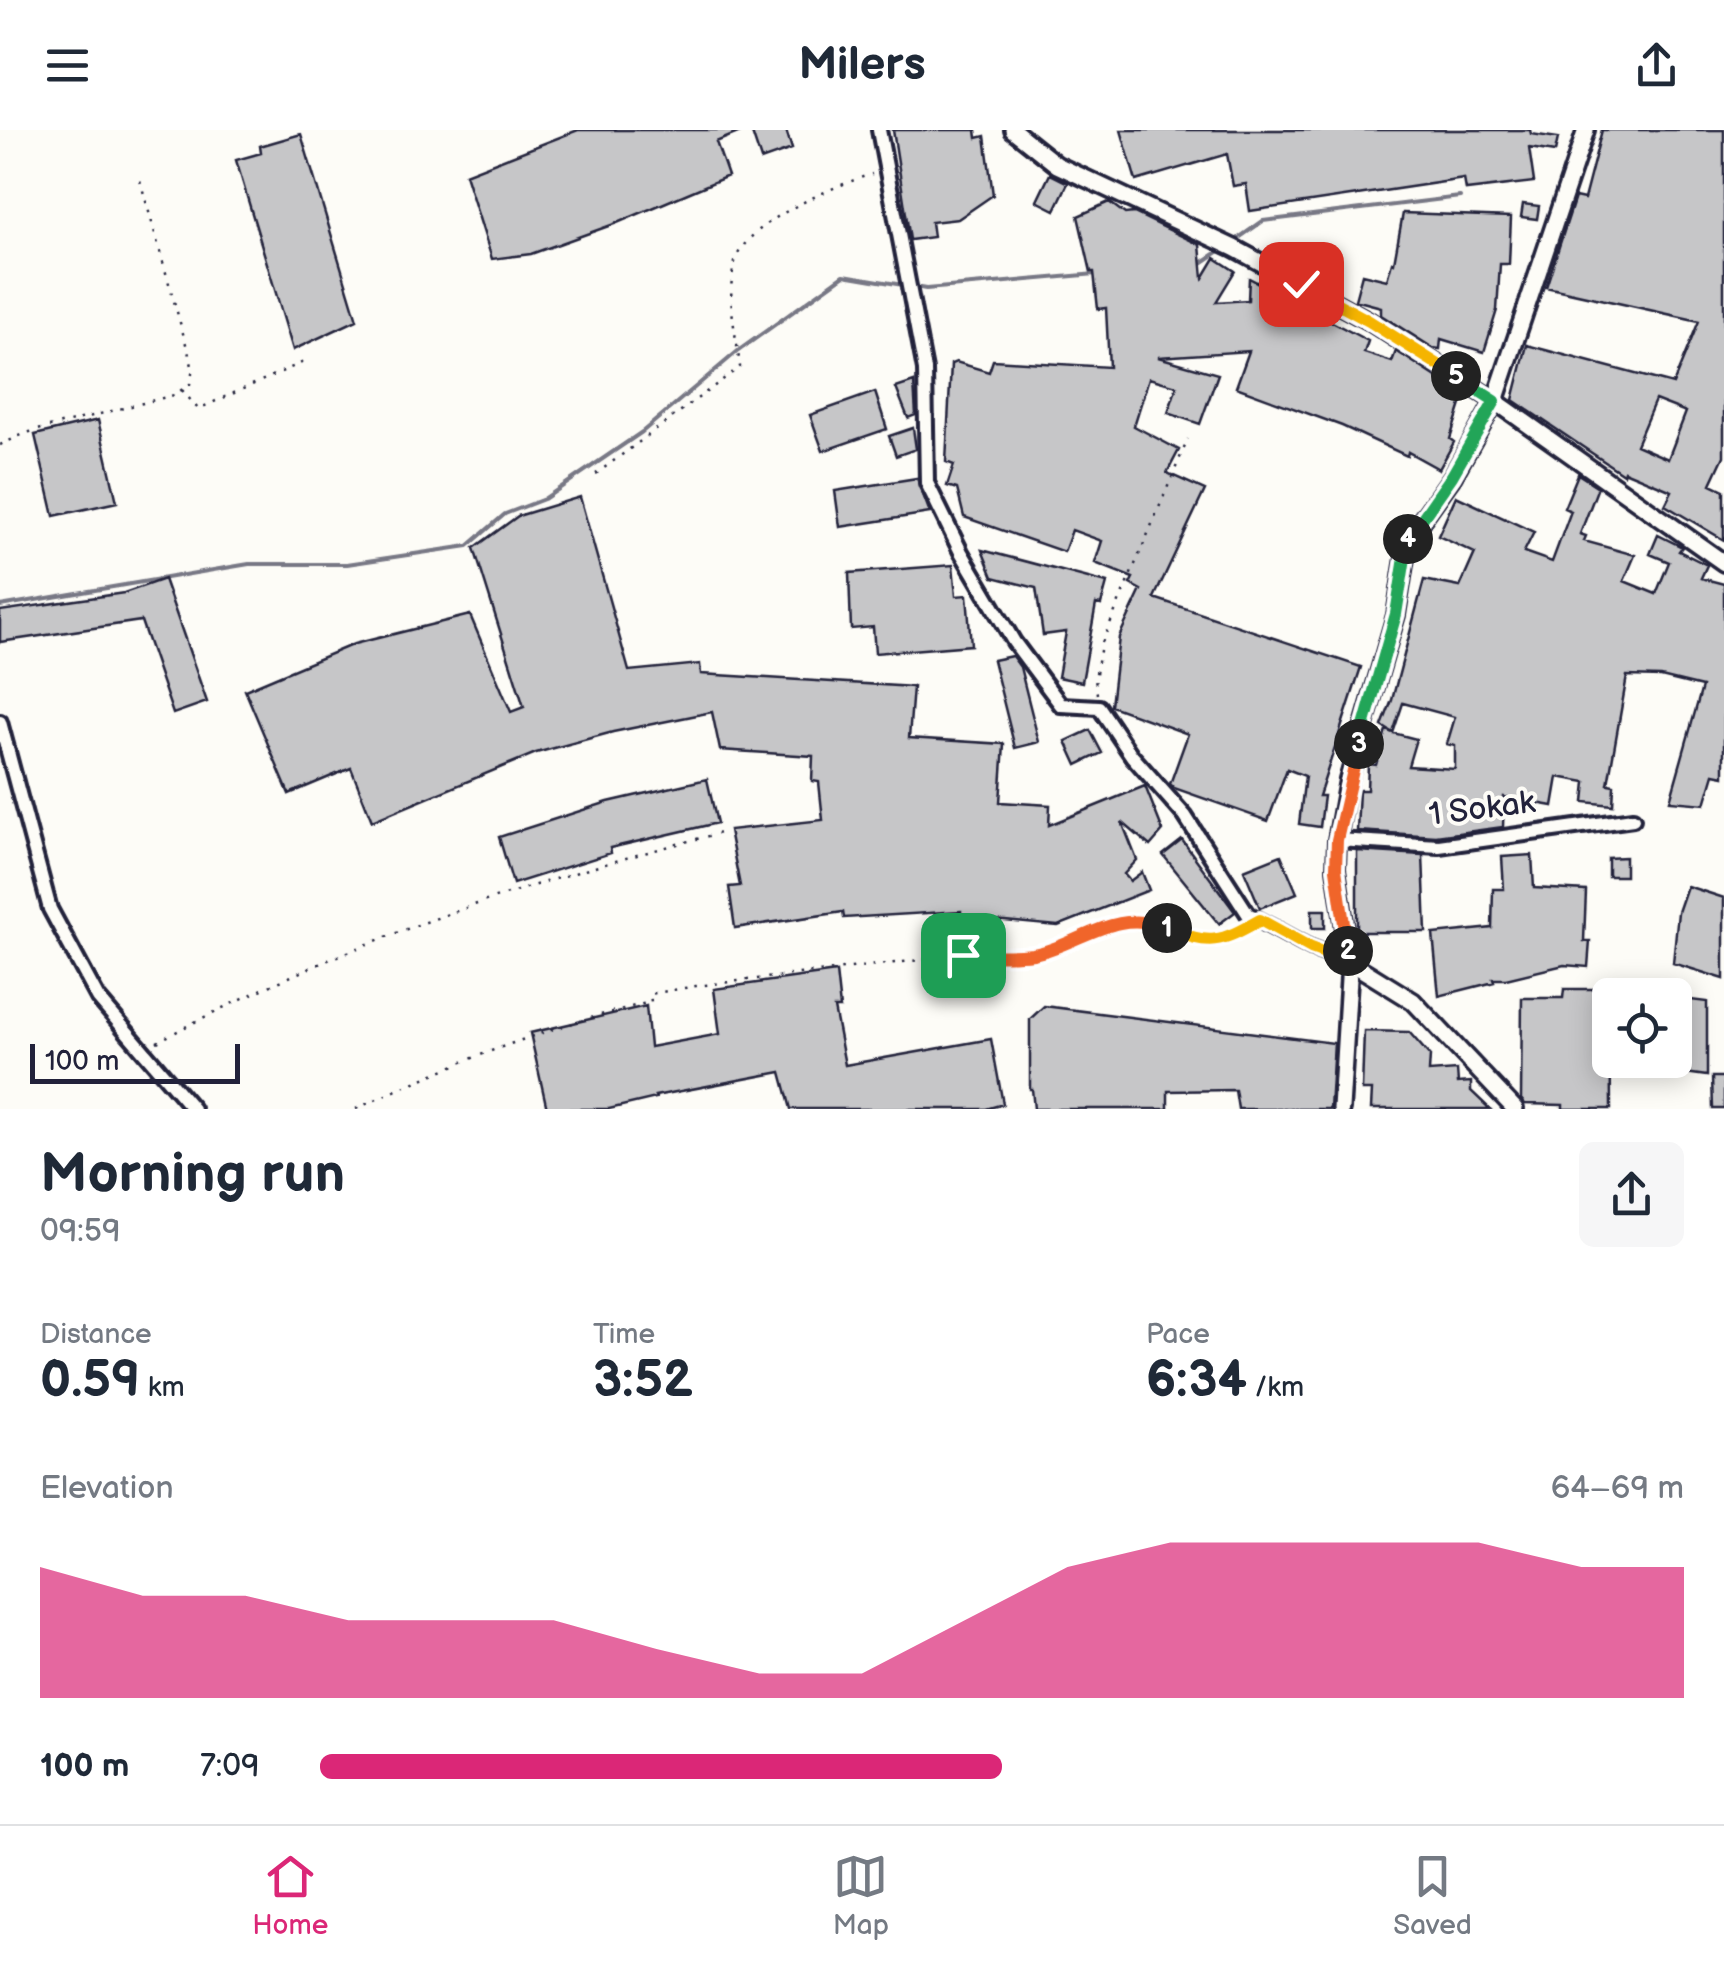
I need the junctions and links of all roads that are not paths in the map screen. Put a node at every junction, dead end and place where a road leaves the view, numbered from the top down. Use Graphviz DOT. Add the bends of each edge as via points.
graph roads {
  1 [pos="879,130"];
  2 [pos="1013,130"];
  3 [pos="1586,130"];
  4 [pos="1495,401"];
  5 [pos="1724,563"];
  6 [pos="0,722"];
  7 [pos="1633,819"];
  8 [pos="1337,840"];
  9 [pos="1350,962"];
  10 [pos="193,1109"];
  11 [pos="1341,1109"];
  12 [pos="1515,1109"];
  1 -- 9 [label="street" via="925,370 927,483 960,552 1062,705 1099,707 1185,816 1248,914"];
  2 -- 4 [label="street" via="1057,165 1234,248 1369,321"];
  3 -- 4 [label="street"];
  4 -- 5 [label="street"];
  4 -- 8 [label="street" via="1408,539 1396,614"];
  6 -- 10 [label="street" via="50,909 98,998"];
  7 -- 8 [label="street, 1 Sokak" via="1440,846"];
  8 -- 9 [label="street"];
  9 -- 11 [label="street"];
  9 -- 12 [label="street" via="1412,1000"];
}
